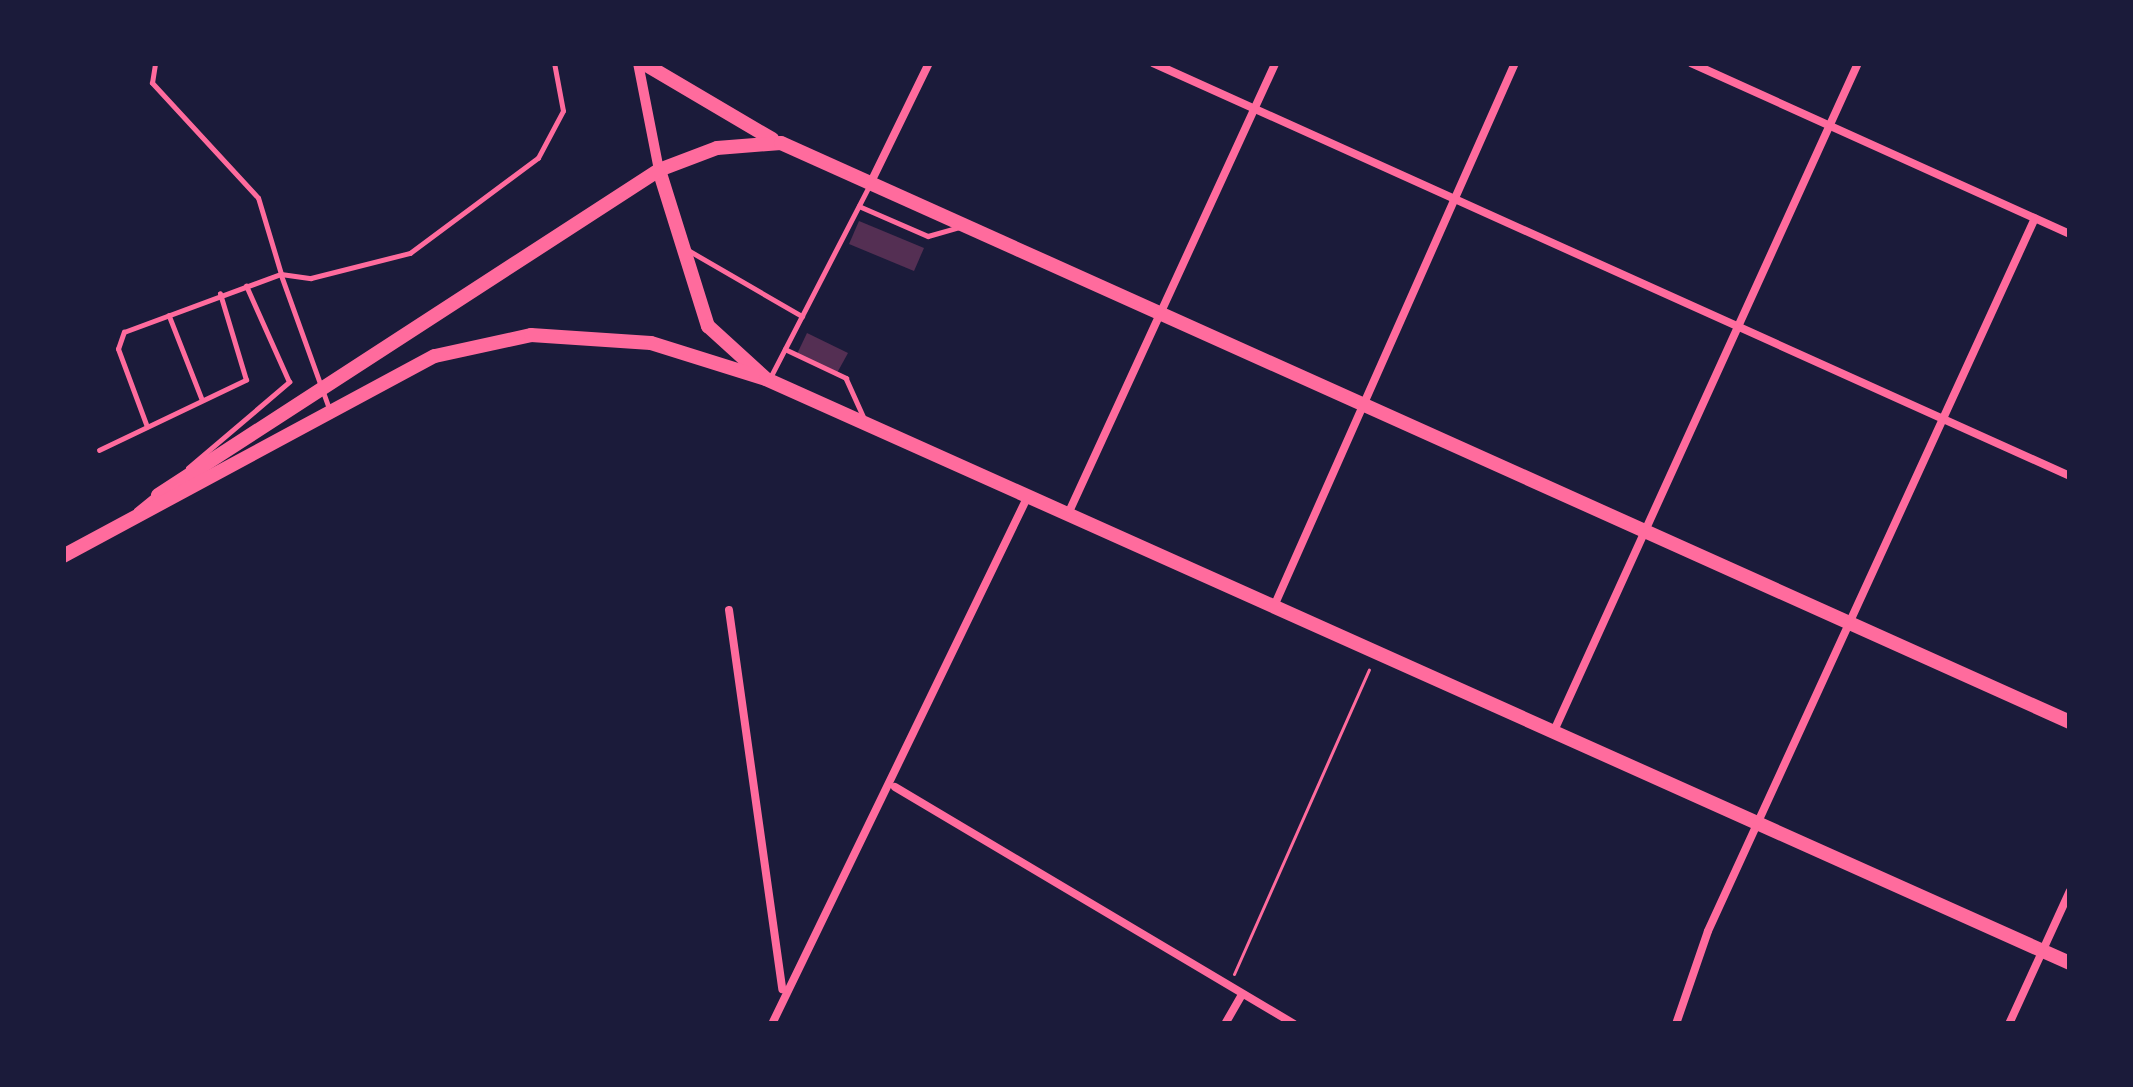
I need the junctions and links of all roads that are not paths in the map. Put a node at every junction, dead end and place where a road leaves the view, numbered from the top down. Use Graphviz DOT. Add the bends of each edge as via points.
graph roads {
  1 [pos="155,63"];
  2 [pos="554,63"];
  3 [pos="640,63"];
  4 [pos="929,63"];
  5 [pos="1153,63"];
  6 [pos="1275,63"];
  7 [pos="1515,63"];
  8 [pos="1690,63"];
  9 [pos="1858,63"];
  10 [pos="1256,108"];
  11 [pos="1829,125"];
  12 [pos="781,143"];
  13 [pos="659,170"];
  14 [pos="871,182"];
  15 [pos="1450,200"];
  16 [pos="859,206"];
  17 [pos="2035,218"];
  18 [pos="965,224"];
  19 [pos="2070,234"];
  20 [pos="681,248"];
  21 [pos="281,274"];
  22 [pos="246,285"];
  23 [pos="220,294"];
  24 [pos="1160,313"];
  25 [pos="169,315"];
  26 [pos="802,316"];
  27 [pos="1741,327"];
  28 [pos="785,349"];
  29 [pos="767,380"];
  30 [pos="325,389"];
  31 [pos="203,401"];
  32 [pos="1367,403"];
  33 [pos="332,414"];
  34 [pos="1944,420"];
  35 [pos="867,425"];
  36 [pos="147,427"];
  37 [pos="99,450"];
  38 [pos="2070,476"];
  39 [pos="1028,497"];
  40 [pos="133,514"];
  41 [pos="1068,515"];
  42 [pos="1647,532"];
  43 [pos="63,556"];
  44 [pos="1274,607"];
  45 [pos="730,610"];
  46 [pos="1852,625"];
  47 [pos="2070,722"];
  48 [pos="1553,733"];
  49 [pos="895,787"];
  50 [pos="1759,824"];
  51 [pos="2070,891"];
  52 [pos="2043,949"];
  53 [pos="2070,963"];
  54 [pos="782,989"];
  55 [pos="1242,994"];
  56 [pos="772,1024"];
  57 [pos="1225,1024"];
  58 [pos="1294,1024"];
  59 [pos="1676,1024"];
  60 [pos="2009,1024"];
  1 -- 21 [label="lane" via="152,83 258,199"];
  2 -- 21 [label="lane" via="563,111 538,158 410,253 311,278"];
  3 -- 12 [label="main road"];
  3 -- 13 [label="street"];
  4 -- 14 [label="street"];
  5 -- 10 [label="street"];
  6 -- 10 [label="street"];
  7 -- 15 [label="street"];
  8 -- 11 [label="street"];
  9 -- 11 [label="street"];
  10 -- 15 [label="street"];
  10 -- 24 [label="street"];
  11 -- 17 [label="street"];
  11 -- 27 [label="street"];
  12 -- 13 [label="main road" via="734,144"];
  12 -- 14 [label="main road"];
  13 -- 20 [label="main road"];
  13 -- 30 [label="main road"];
  14 -- 16 [label="lane"];
  14 -- 18 [label="main road"];
  15 -- 27 [label="street"];
  15 -- 32 [label="street"];
  16 -- 18 [label="lane" via="928,236"];
  16 -- 26 [label="lane"];
  17 -- 19 [label="street"];
  17 -- 34 [label="street"];
  18 -- 24 [label="main road"];
  20 -- 26 [label="lane"];
  20 -- 29 [label="main road" via="708,326"];
  21 -- 22 [label="lane"];
  21 -- 30 [label="lane"];
  22 -- 23 [label="lane"];
  22 -- 40 [label="lane" via="287,389"];
  23 -- 25 [label="lane"];
  23 -- 31 [label="lane" via="250,375"];
  24 -- 32 [label="main road"];
  24 -- 41 [label="street"];
  25 -- 31 [label="lane"];
  25 -- 36 [label="lane" via="117,340"];
  26 -- 28 [label="lane"];
  27 -- 34 [label="street"];
  27 -- 42 [label="street"];
  28 -- 29 [label="lane"];
  28 -- 35 [label="lane" via="846,378"];
  29 -- 33 [label="main road" via="623,338 531,335 435,356"];
  29 -- 35 [label="main road"];
  30 -- 33 [label="lane"];
  30 -- 40 [label="main road"];
  31 -- 36 [label="lane"];
  32 -- 42 [label="main road"];
  32 -- 44 [label="street"];
  33 -- 40 [label="main road"];
  34 -- 38 [label="street"];
  34 -- 46 [label="street"];
  35 -- 39 [label="main road"];
  36 -- 37 [label="lane"];
  39 -- 41 [label="main road"];
  39 -- 49 [label="street"];
  40 -- 43 [label="main road"];
  41 -- 44 [label="main road"];
  42 -- 46 [label="main road"];
  42 -- 48 [label="street"];
  44 -- 48 [label="main road"];
  45 -- 54 [label="street"];
  46 -- 47 [label="main road"];
  46 -- 50 [label="street"];
  48 -- 50 [label="main road"];
  49 -- 54 [label="street"];
  49 -- 55 [label="street"];
  50 -- 52 [label="main road"];
  50 -- 59 [label="street"];
  51 -- 52 [label="street"];
  52 -- 53 [label="main road"];
  52 -- 60 [label="street"];
  54 -- 56 [label="street"];
  55 -- 57 [label="street"];
  55 -- 58 [label="street"];
}
